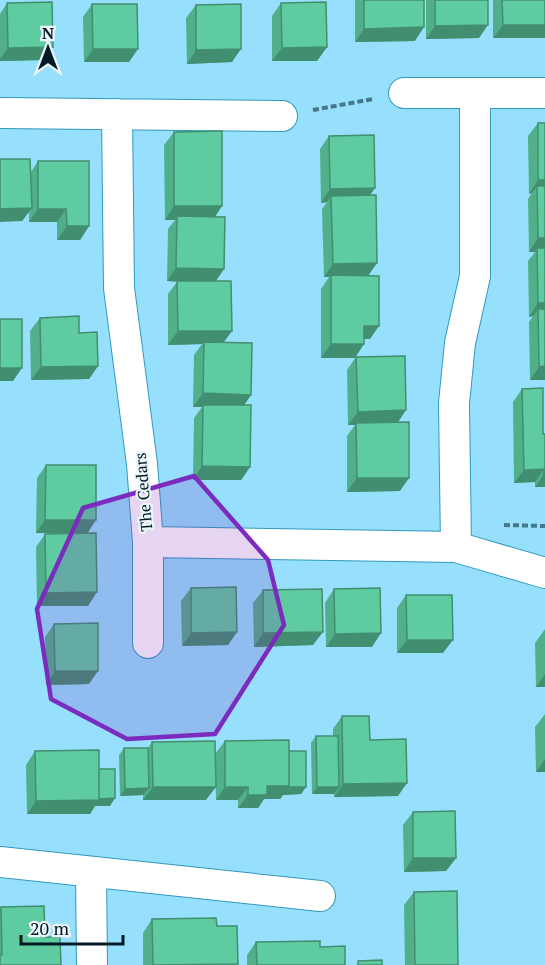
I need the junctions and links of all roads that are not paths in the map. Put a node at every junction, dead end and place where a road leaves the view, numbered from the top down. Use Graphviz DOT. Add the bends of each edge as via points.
graph roads {
  1 [pos="404,93"];
  2 [pos="475,93"];
  3 [pos="545,93"];
  4 [pos="3,113"];
  5 [pos="117,114"];
  6 [pos="282,116"];
  7 [pos="148,542"];
  8 [pos="456,547"];
  9 [pos="545,573"];
  10 [pos="148,643"];
  11 [pos="0,862"];
  12 [pos="91,872"];
  13 [pos="320,896"];
  14 [pos="92,965"];
  1 -- 2 [label="street"];
  2 -- 3 [label="street"];
  2 -- 8 [label="street" via="475,276 460,343 454,403"];
  4 -- 5 [label="street"];
  5 -- 6 [label="street"];
  5 -- 7 [label="street, The Cedars" via="119,288"];
  7 -- 8 [label="street, The Cedars"];
  7 -- 10 [label="street"];
  8 -- 9 [label="street, The Cedars"];
  11 -- 12 [label="street"];
  12 -- 13 [label="street"];
  12 -- 14 [label="street"];
}
